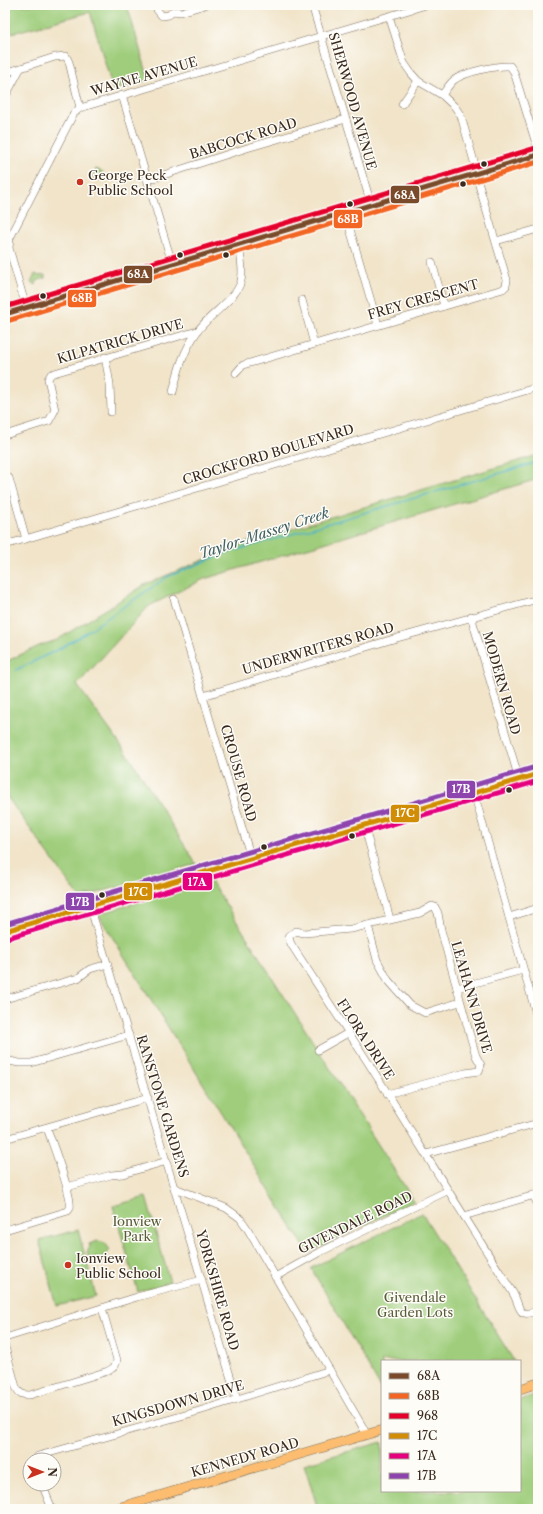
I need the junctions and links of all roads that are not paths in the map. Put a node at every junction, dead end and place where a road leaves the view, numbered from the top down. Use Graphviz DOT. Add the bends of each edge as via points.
graph roads {
  1 [pos="158,5"];
  2 [pos="205,5"];
  3 [pos="312,5"];
  4 [pos="426,5"];
  5 [pos="173,8"];
  6 [pos="389,16"];
  7 [pos="322,36"];
  8 [pos="20,69"];
  9 [pos="5,73"];
  10 [pos="418,81"];
  11 [pos="442,94"];
  12 [pos="122,95"];
  13 [pos="5,97"];
  14 [pos="402,104"];
  15 [pos="80,108"];
  16 [pos="346,119"];
  17 [pos="538,150"];
  18 [pos="538,155"];
  19 [pos="477,173"];
  20 [pos="148,180"];
  21 [pos="371,204"];
  22 [pos="345,212"];
  23 [pos="538,229"];
  24 [pos="8,239"];
  25 [pos="496,241"];
  26 [pos="239,244"];
  27 [pos="432,262"];
  28 [pos="172,263"];
  29 [pos="302,300"];
  30 [pos="444,306"];
  31 [pos="26,307"];
  32 [pos="5,314"];
  33 [pos="378,325"];
  34 [pos="197,330"];
  35 [pos="314,344"];
  36 [pos="105,358"];
  37 [pos="236,373"];
  38 [pos="538,387"];
  39 [pos="173,392"];
  40 [pos="111,412"];
  41 [pos="5,435"];
  42 [pos="9,478"];
  43 [pos="26,539"];
  44 [pos="5,545"];
  45 [pos="538,598"];
  46 [pos="174,599"];
  47 [pos="471,616"];
  48 [pos="203,696"];
  49 [pos="538,775"];
  50 [pos="519,779"];
  51 [pos="474,793"];
  52 [pos="364,825"];
  53 [pos="251,858"];
  54 [pos="90,906"];
  55 [pos="538,908"];
  56 [pos="509,917"];
  57 [pos="390,919"];
  58 [pos="368,925"];
  59 [pos="5,931"];
  60 [pos="108,964"];
  61 [pos="523,970"];
  62 [pos="457,988"];
  63 [pos="5,999"];
  64 [pos="460,1002"];
  65 [pos="538,1021"];
  66 [pos="348,1033"];
  67 [pos="129,1035"];
  68 [pos="318,1050"];
  69 [pos="5,1060"];
  70 [pos="387,1094"];
  71 [pos="148,1098"];
  72 [pos="538,1123"];
  73 [pos="47,1128"];
  74 [pos="5,1140"];
  75 [pos="426,1154"];
  76 [pos="167,1160"];
  77 [pos="67,1187"];
  78 [pos="175,1188"];
  79 [pos="447,1191"];
  80 [pos="535,1194"];
  81 [pos="538,1205"];
  82 [pos="464,1216"];
  83 [pos="5,1230"];
  84 [pos="275,1277"];
  85 [pos="202,1280"];
  86 [pos="102,1308"];
  87 [pos="538,1310"];
  88 [pos="5,1338"];
  89 [pos="5,1347"];
  90 [pos="330,1370"];
  91 [pos="538,1383"];
  92 [pos="521,1389"];
  93 [pos="238,1399"];
  94 [pos="381,1430"];
  95 [pos="366,1435"];
  96 [pos="52,1452"];
  97 [pos="45,1492"];
  98 [pos="52,1509"];
  99 [pos="114,1509"];
  1 -- 5 [label="street" via="157,10 162,16 169,15"];
  2 -- 5 [label="street" via="182,12"];
  3 -- 7 [label="street, SHERWOOD AVENUE"];
  4 -- 6 [label="street, WAYNE AVENUE"];
  6 -- 7 [label="street, WAYNE AVENUE"];
  6 -- 10 [label="street" via="404,63"];
  7 -- 12 [label="street, WAYNE AVENUE"];
  7 -- 16 [label="street, SHERWOOD AVENUE"];
  8 -- 9 [label="street"];
  8 -- 13 [label="street"];
  8 -- 15 [label="street" via="55,57 66,56"];
  10 -- 11 [label="street, FREY CRESCENT"];
  10 -- 14 [label="street"];
  11 -- 17 [label="street" via="453,80 466,74 503,65 510,66"];
  11 -- 19 [label="street, FREY CRESCENT" via="461,116"];
  12 -- 15 [label="street, WAYNE AVENUE"];
  12 -- 20 [label="street"];
  15 -- 24 [label="street, WAYNE AVENUE" via="74,113"];
  16 -- 20 [label="street, BABCOCK ROAD"];
  16 -- 21 [label="street, SHERWOOD AVENUE"];
  18 -- 19 [label="main road"];
  19 -- 21 [label="main road"];
  19 -- 25 [label="street, FREY CRESCENT"];
  20 -- 28 [label="street"];
  21 -- 22 [label="main road"];
  22 -- 26 [label="main road"];
  22 -- 33 [label="street"];
  23 -- 25 [label="street"];
  24 -- 31 [label="street, WAYNE AVENUE"];
  25 -- 30 [label="street, FREY CRESCENT" via="507,280 506,286"];
  26 -- 28 [label="main road"];
  26 -- 34 [label="street" via="241,282 233,295"];
  27 -- 30 [label="street"];
  28 -- 31 [label="main road"];
  29 -- 35 [label="street"];
  30 -- 33 [label="street, FREY CRESCENT"];
  31 -- 32 [label="main road"];
  33 -- 35 [label="street, FREY CRESCENT"];
  34 -- 36 [label="street, KILPATRICK DRIVE"];
  34 -- 39 [label="street" via="180,364"];
  35 -- 37 [label="street, FREY CRESCENT" via="243,365"];
  36 -- 40 [label="street" via="110,384"];
  36 -- 41 [label="street, KILPATRICK DRIVE" via="51,374 48,379 55,410 49,421"];
  38 -- 43 [label="street, CROCKFORD BOULEVARD"];
  42 -- 43 [label="street"];
  43 -- 44 [label="street, CROCKFORD BOULEVARD"];
  45 -- 47 [label="street, UNDERWRITERS ROAD"];
  46 -- 48 [label="street"];
  47 -- 48 [label="street, UNDERWRITERS ROAD"];
  47 -- 50 [label="street, MODERN ROAD"];
  48 -- 53 [label="street, CROUSE ROAD"];
  49 -- 50 [label="main road"];
  50 -- 51 [label="main road"];
  51 -- 52 [label="main road"];
  51 -- 56 [label="street"];
  52 -- 53 [label="main road"];
  52 -- 57 [label="street"];
  53 -- 54 [label="main road"];
  54 -- 59 [label="main road"];
  54 -- 60 [label="street, RANSTONE GARDENS"];
  55 -- 56 [label="street"];
  56 -- 61 [label="street"];
  57 -- 58 [label="street, FLORA DRIVE"];
  57 -- 62 [label="street, LEAHANN DRIVE" via="435,907"];
  58 -- 64 [label="street" via="377,960 395,989 410,1005 425,1013"];
  58 -- 66 [label="street, FLORA DRIVE" via="331,932 296,931 289,938"];
  60 -- 63 [label="street" via="90,970 78,978"];
  60 -- 67 [label="street, RANSTONE GARDENS"];
  61 -- 62 [label="street"];
  61 -- 65 [label="street"];
  62 -- 64 [label="street, LEAHANN DRIVE"];
  64 -- 70 [label="street, LEAHANN DRIVE" via="481,1065 479,1071"];
  66 -- 68 [label="street"];
  66 -- 70 [label="street, FLORA DRIVE"];
  67 -- 69 [label="street" via="31,1063"];
  67 -- 71 [label="street, RANSTONE GARDENS"];
  70 -- 75 [label="street, FLORA DRIVE"];
  71 -- 73 [label="street"];
  71 -- 76 [label="street, RANSTONE GARDENS"];
  72 -- 75 [label="street"];
  73 -- 74 [label="street"];
  73 -- 77 [label="street"];
  75 -- 79 [label="street, FLORA DRIVE"];
  76 -- 77 [label="street" via="123,1174"];
  76 -- 78 [label="street, RANSTONE GARDENS"];
  77 -- 83 [label="street" via="71,1206 68,1211"];
  78 -- 84 [label="street, RANSTONE GARDENS" via="234,1213 247,1228"];
  78 -- 85 [label="street, YORKSHIRE ROAD"];
  79 -- 82 [label="street, FLORA DRIVE"];
  79 -- 84 [label="street, GIVENDALE ROAD" via="387,1218"];
  80 -- 81 [label="street"];
  80 -- 82 [label="street"];
  82 -- 87 [label="street, FLORA DRIVE" via="513,1293 521,1311 529,1314"];
  84 -- 90 [label="street, RANSTONE GARDENS"];
  85 -- 86 [label="street"];
  85 -- 93 [label="street, YORKSHIRE ROAD"];
  86 -- 88 [label="street"];
  86 -- 89 [label="street" via="117,1360 114,1368 108,1371 24,1395 18,1392 16,1387"];
  90 -- 93 [label="street, KINGSDOWN DRIVE"];
  90 -- 95 [label="street, RANSTONE GARDENS"];
  91 -- 92 [label="main road"];
  93 -- 96 [label="street, KINGSDOWN DRIVE"];
  94 -- 95 [label="main road, KENNEDY ROAD"];
  95 -- 99 [label="main road, KENNEDY ROAD"];
  97 -- 98 [label="street"];
}
